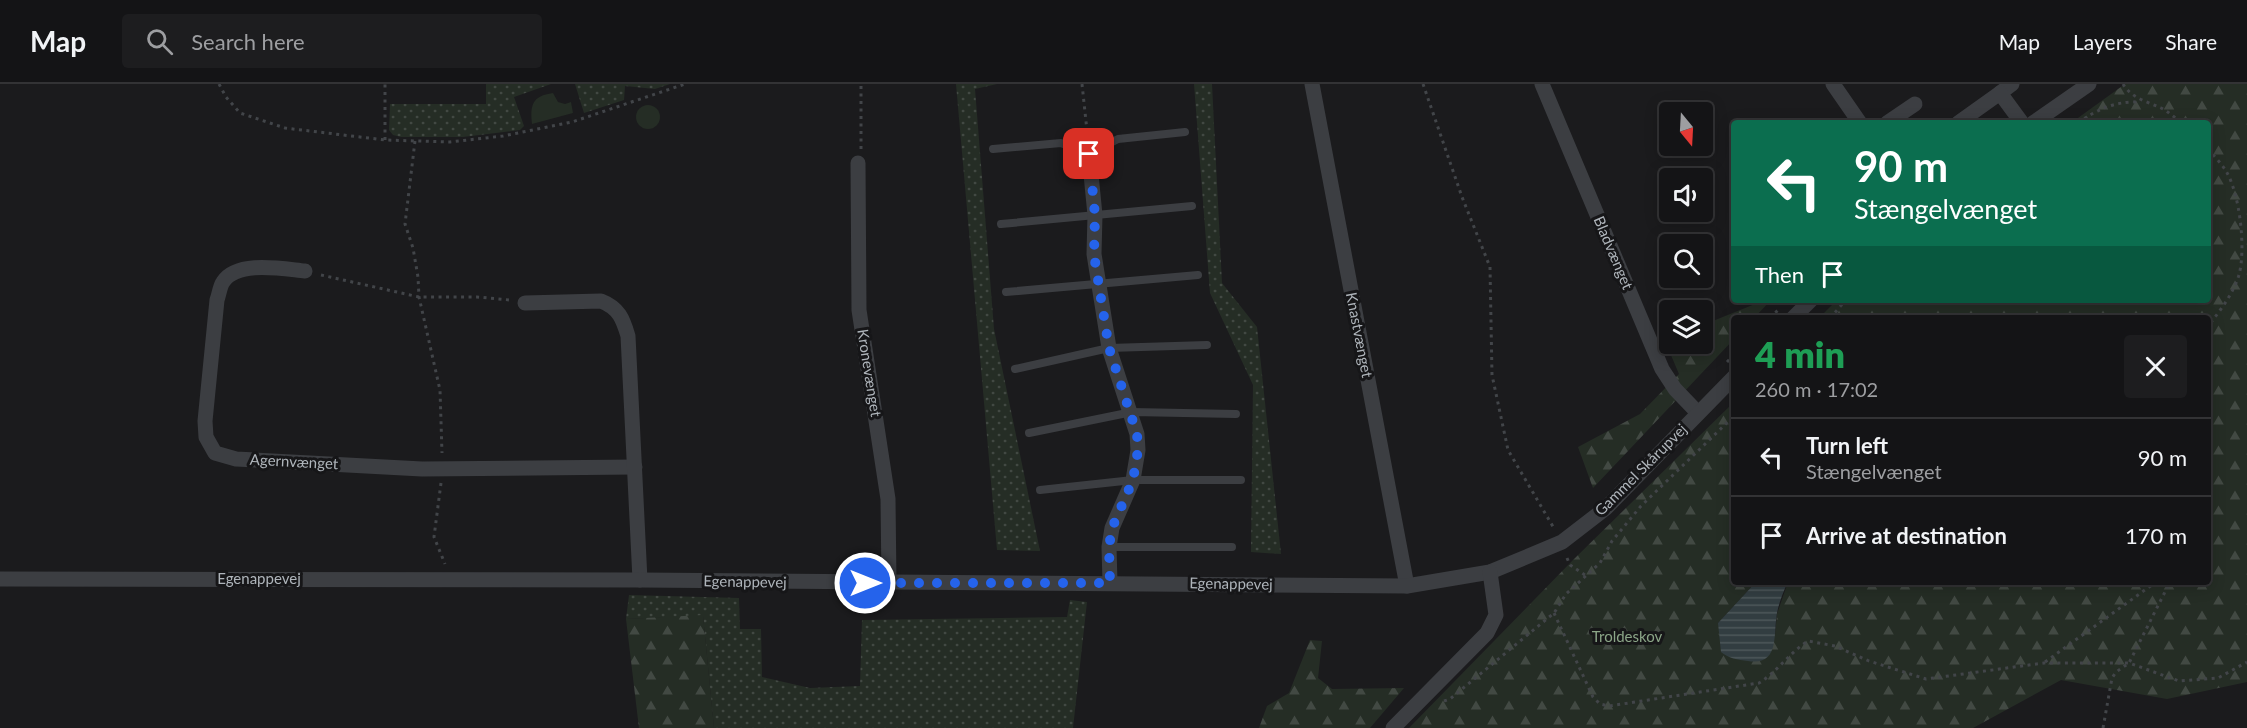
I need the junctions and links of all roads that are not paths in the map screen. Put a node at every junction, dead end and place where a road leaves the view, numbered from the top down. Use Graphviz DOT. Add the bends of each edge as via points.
graph roads {
  1 [pos="1312,84"];
  2 [pos="1542,84"];
  3 [pos="1833,84"];
  4 [pos="2089,84"];
  5 [pos="2006,88"];
  6 [pos="1915,104"];
  7 [pos="1858,120"];
  8 [pos="1891,120"];
  9 [pos="1962,120"];
  10 [pos="2021,120"];
  11 [pos="2037,120"];
  12 [pos="1185,132"];
  13 [pos="993,149"];
  14 [pos="1089,154"];
  15 [pos="858,163"];
  16 [pos="1192,206"];
  17 [pos="1095,215"];
  18 [pos="1001,224"];
  19 [pos="305,271"];
  20 [pos="1198,275"];
  21 [pos="1100,284"];
  22 [pos="1006,292"];
  23 [pos="525,303"];
  24 [pos="1808,303"];
  25 [pos="1796,315"];
  26 [pos="1207,345"];
  27 [pos="1109,348"];
  28 [pos="1015,369"];
  29 [pos="1731,380"];
  30 [pos="1132,412"];
  31 [pos="1698,413"];
  32 [pos="1236,414"];
  33 [pos="1029,433"];
  34 [pos="635,467"];
  35 [pos="1133,480"];
  36 [pos="1241,480"];
  37 [pos="1040,490"];
  38 [pos="1109,547"];
  39 [pos="1232,547"];
  40 [pos="1490,572"];
  41 [pos="0,579"];
  42 [pos="640,580"];
  43 [pos="889,583"];
  44 [pos="1110,583"];
  45 [pos="1407,586"];
  46 [pos="1393,728"];
  1 -- 45 [label="street, Knastvænget"];
  2 -- 31 [label="street, Bladvænget" via="1662,369"];
  3 -- 7 [label="street"];
  4 -- 11 [label="street"];
  5 -- 9 [label="street"];
  5 -- 10 [label="street"];
  6 -- 8 [label="street"];
  12 -- 14 [label="lane" via="1118,139"];
  13 -- 14 [label="lane" via="1061,143"];
  14 -- 17 [label="street"];
  15 -- 43 [label="street, Kronevænget" via="859,310 888,500"];
  16 -- 17 [label="lane"];
  17 -- 18 [label="lane"];
  17 -- 21 [label="street" via="1094,255"];
  19 -- 34 [label="street, Agernvænget" via="252,267 232,273 223,282 217,300 205,420 206,437 215,453 236,459 442,469"];
  20 -- 21 [label="lane"];
  21 -- 22 [label="lane"];
  21 -- 27 [label="street"];
  23 -- 34 [label="street" via="602,301 612,305 623,318 628,336"];
  24 -- 25 [label="street"];
  26 -- 27 [label="lane"];
  27 -- 28 [label="lane"];
  27 -- 30 [label="street"];
  29 -- 31 [label="street, Gammel Skårupvej"];
  30 -- 32 [label="lane"];
  30 -- 33 [label="lane"];
  30 -- 35 [label="street" via="1138,450"];
  31 -- 40 [label="street, Gammel Skårupvej" via="1606,508 1562,542"];
  34 -- 42 [label="street"];
  35 -- 36 [label="lane"];
  35 -- 37 [label="lane"];
  35 -- 38 [label="street" via="1112,528"];
  38 -- 39 [label="lane"];
  38 -- 44 [label="street"];
  40 -- 45 [label="street, Egenappevej"];
  40 -- 46 [label="street" via="1496,615 1487,633"];
  41 -- 42 [label="street, Egenappevej"];
  42 -- 43 [label="street, Egenappevej"];
  43 -- 44 [label="street, Egenappevej"];
  44 -- 45 [label="street, Egenappevej"];
}
